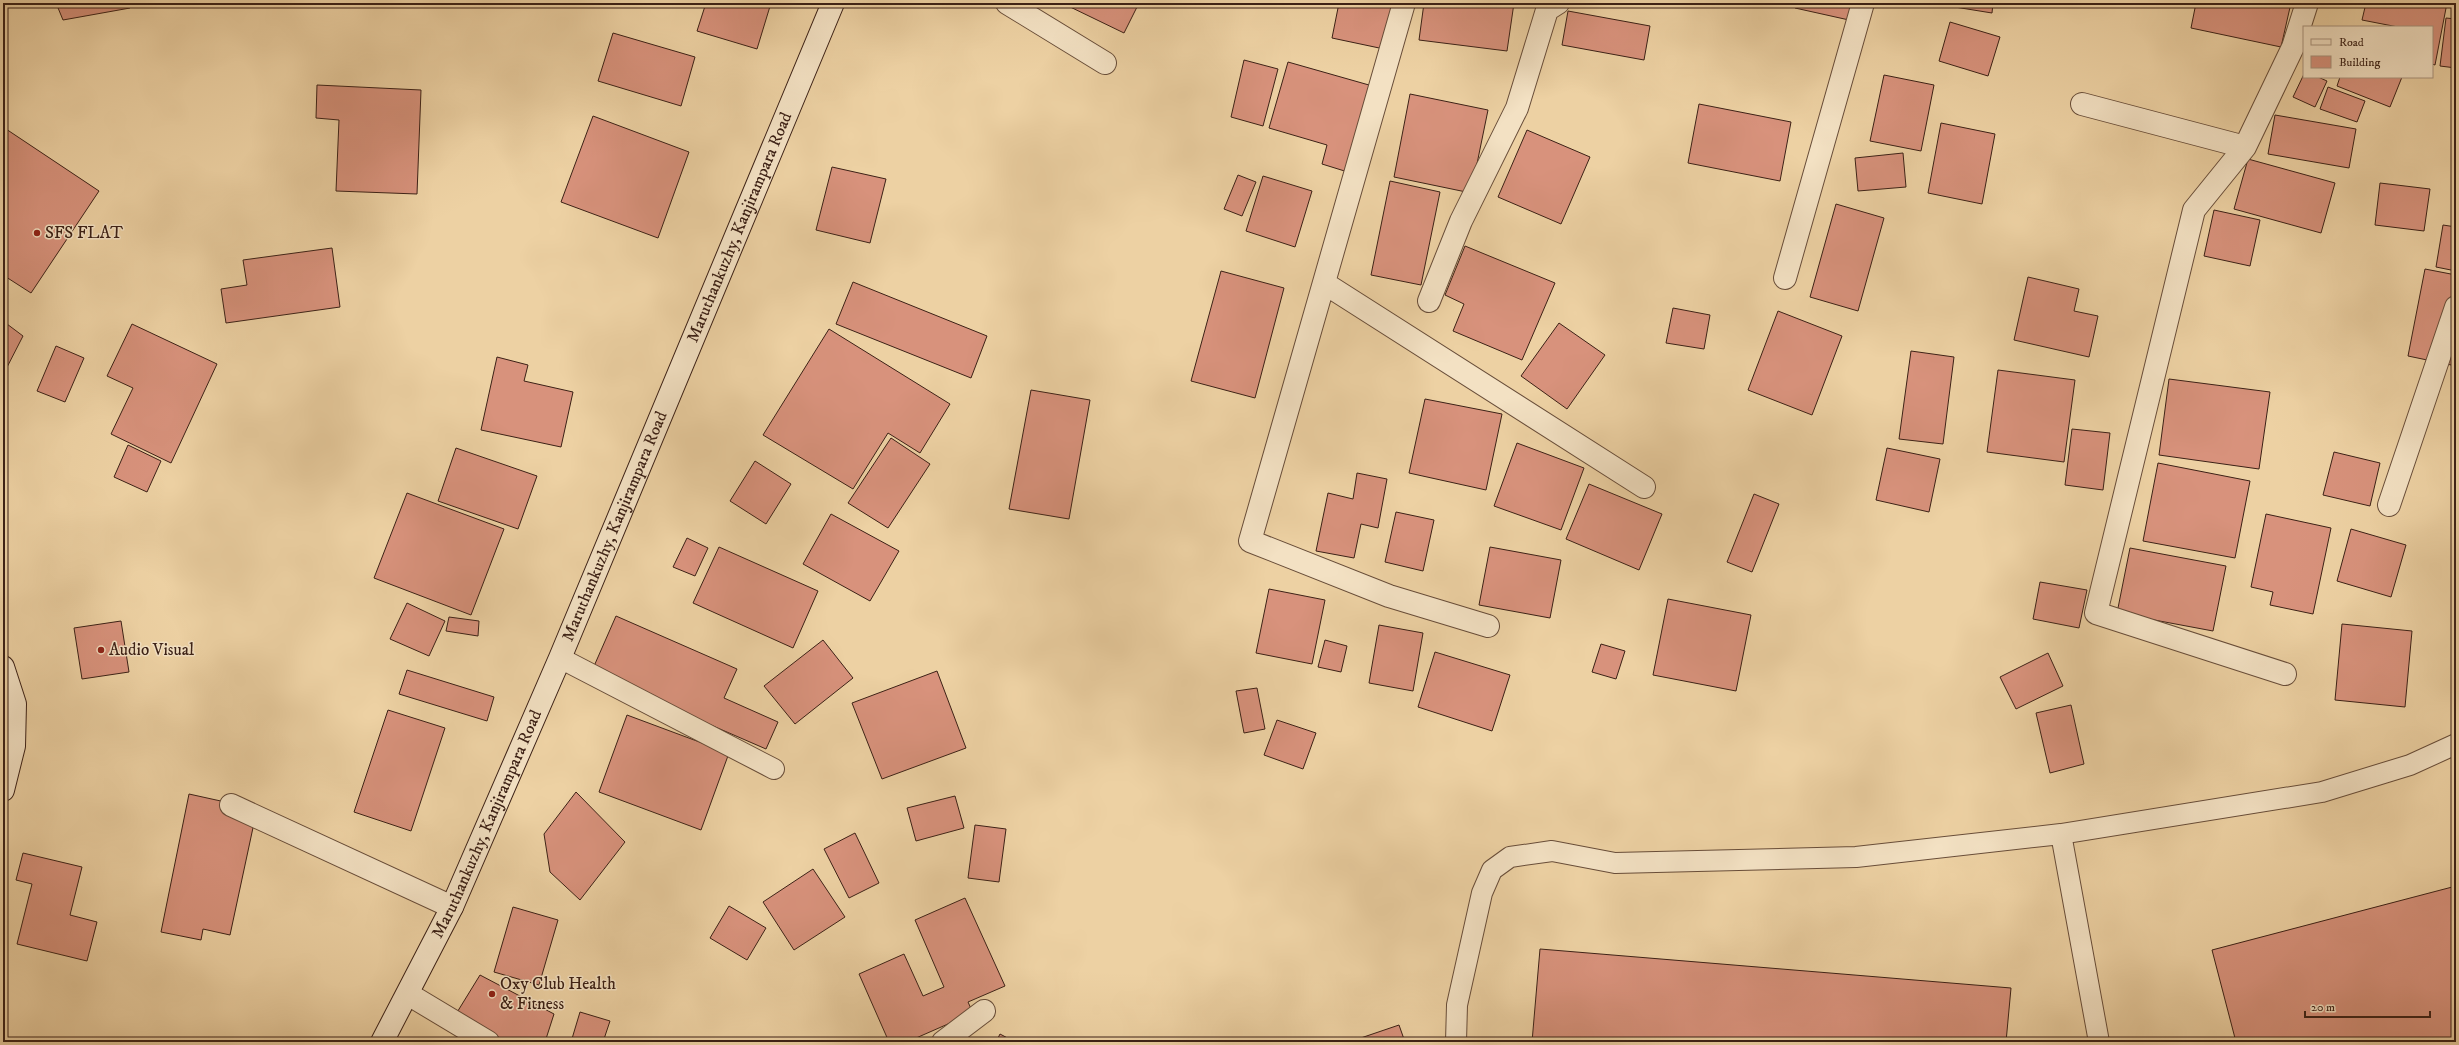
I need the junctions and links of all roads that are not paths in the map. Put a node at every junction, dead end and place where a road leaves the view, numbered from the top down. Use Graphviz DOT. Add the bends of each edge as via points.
graph roads {
  1 [pos="833,3"];
  2 [pos="1007,3"];
  3 [pos="1404,3"];
  4 [pos="1558,3"];
  5 [pos="1863,3"];
  6 [pos="2307,3"];
  7 [pos="1105,63"];
  8 [pos="2082,104"];
  9 [pos="2245,147"];
  10 [pos="1785,278"];
  11 [pos="1324,284"];
  12 [pos="1429,301"];
  13 [pos="2456,307"];
  14 [pos="1644,487"];
  15 [pos="2389,505"];
  16 [pos="1488,626"];
  17 [pos="560,658"];
  18 [pos="3,667"];
  19 [pos="2285,674"];
  20 [pos="2456,744"];
  21 [pos="774,769"];
  22 [pos="3,790"];
  23 [pos="231,805"];
  24 [pos="2061,834"];
  25 [pos="452,907"];
  26 [pos="408,994"];
  27 [pos="984,1011"];
  28 [pos="382,1042"];
  29 [pos="488,1042"];
  30 [pos="943,1042"];
  31 [pos="1456,1042"];
  32 [pos="2099,1042"];
  1 -- 17 [label="street, Maruthankuzhy, Kanjirampara Road"];
  2 -- 7 [label="street"];
  3 -- 11 [label="street"];
  4 -- 12 [label="street" via="1547,10 1517,108 1461,221"];
  5 -- 10 [label="street"];
  6 -- 9 [label="street" via="2293,47"];
  8 -- 9 [label="street"];
  9 -- 19 [label="street" via="2194,210 2096,614"];
  11 -- 14 [label="street"];
  11 -- 16 [label="street" via="1250,541 1389,596"];
  13 -- 15 [label="street"];
  17 -- 21 [label="lane"];
  17 -- 25 [label="street, Maruthankuzhy, Kanjirampara Road"];
  18 -- 22 [label="street" via="15,704 14,746"];
  20 -- 24 [label="lane" via="2410,765 2322,792"];
  23 -- 25 [label="street"];
  24 -- 31 [label="lane" via="1856,857 1614,863 1552,851 1510,857 1492,870 1482,893 1457,1005"];
  24 -- 32 [label="lane"];
  25 -- 26 [label="street, Maruthankuzhy, Kanjirampara Road"];
  26 -- 28 [label="street, Maruthankuzhy, Kanjirampara Road"];
  26 -- 29 [label="street"];
  27 -- 30 [label="street"];
}
